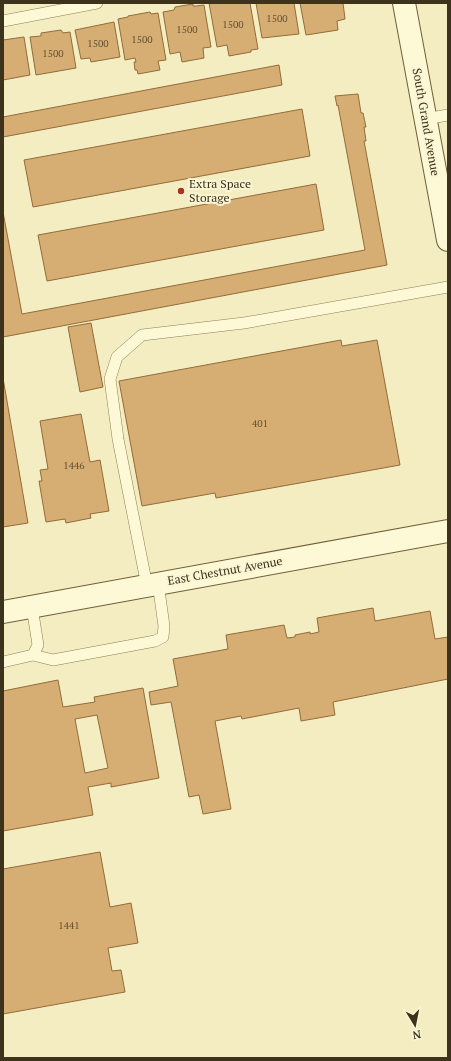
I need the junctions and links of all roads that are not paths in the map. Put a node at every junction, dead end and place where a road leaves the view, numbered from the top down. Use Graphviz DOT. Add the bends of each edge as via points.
graph roads {
  1 [pos="97,3"];
  2 [pos="404,3"];
  3 [pos="3,21"];
  4 [pos="448,115"];
  5 [pos="425,119"];
  6 [pos="445,209"];
  7 [pos="448,240"];
  8 [pos="448,287"];
  9 [pos="448,531"];
  10 [pos="152,585"];
  11 [pos="32,607"];
  12 [pos="3,612"];
  13 [pos="33,655"];
  14 [pos="3,662"];
  1 -- 3 [label="lane"];
  2 -- 5 [label="street, South Grand Avenue"];
  4 -- 5 [label="lane"];
  5 -- 6 [label="street, South Grand Avenue"];
  6 -- 7 [label="street, South Grand Avenue"];
  8 -- 10 [label="lane" via="244,323 142,335 117,357 110,379 118,440"];
  9 -- 10 [label="street, East Chestnut Avenue"];
  10 -- 11 [label="street, East Chestnut Avenue"];
  10 -- 13 [label="lane" via="164,626 163,637 155,641 53,660"];
  11 -- 12 [label="street, East Chestnut Avenue"];
  11 -- 13 [label="lane" via="38,645"];
  13 -- 14 [label="lane"];
}
